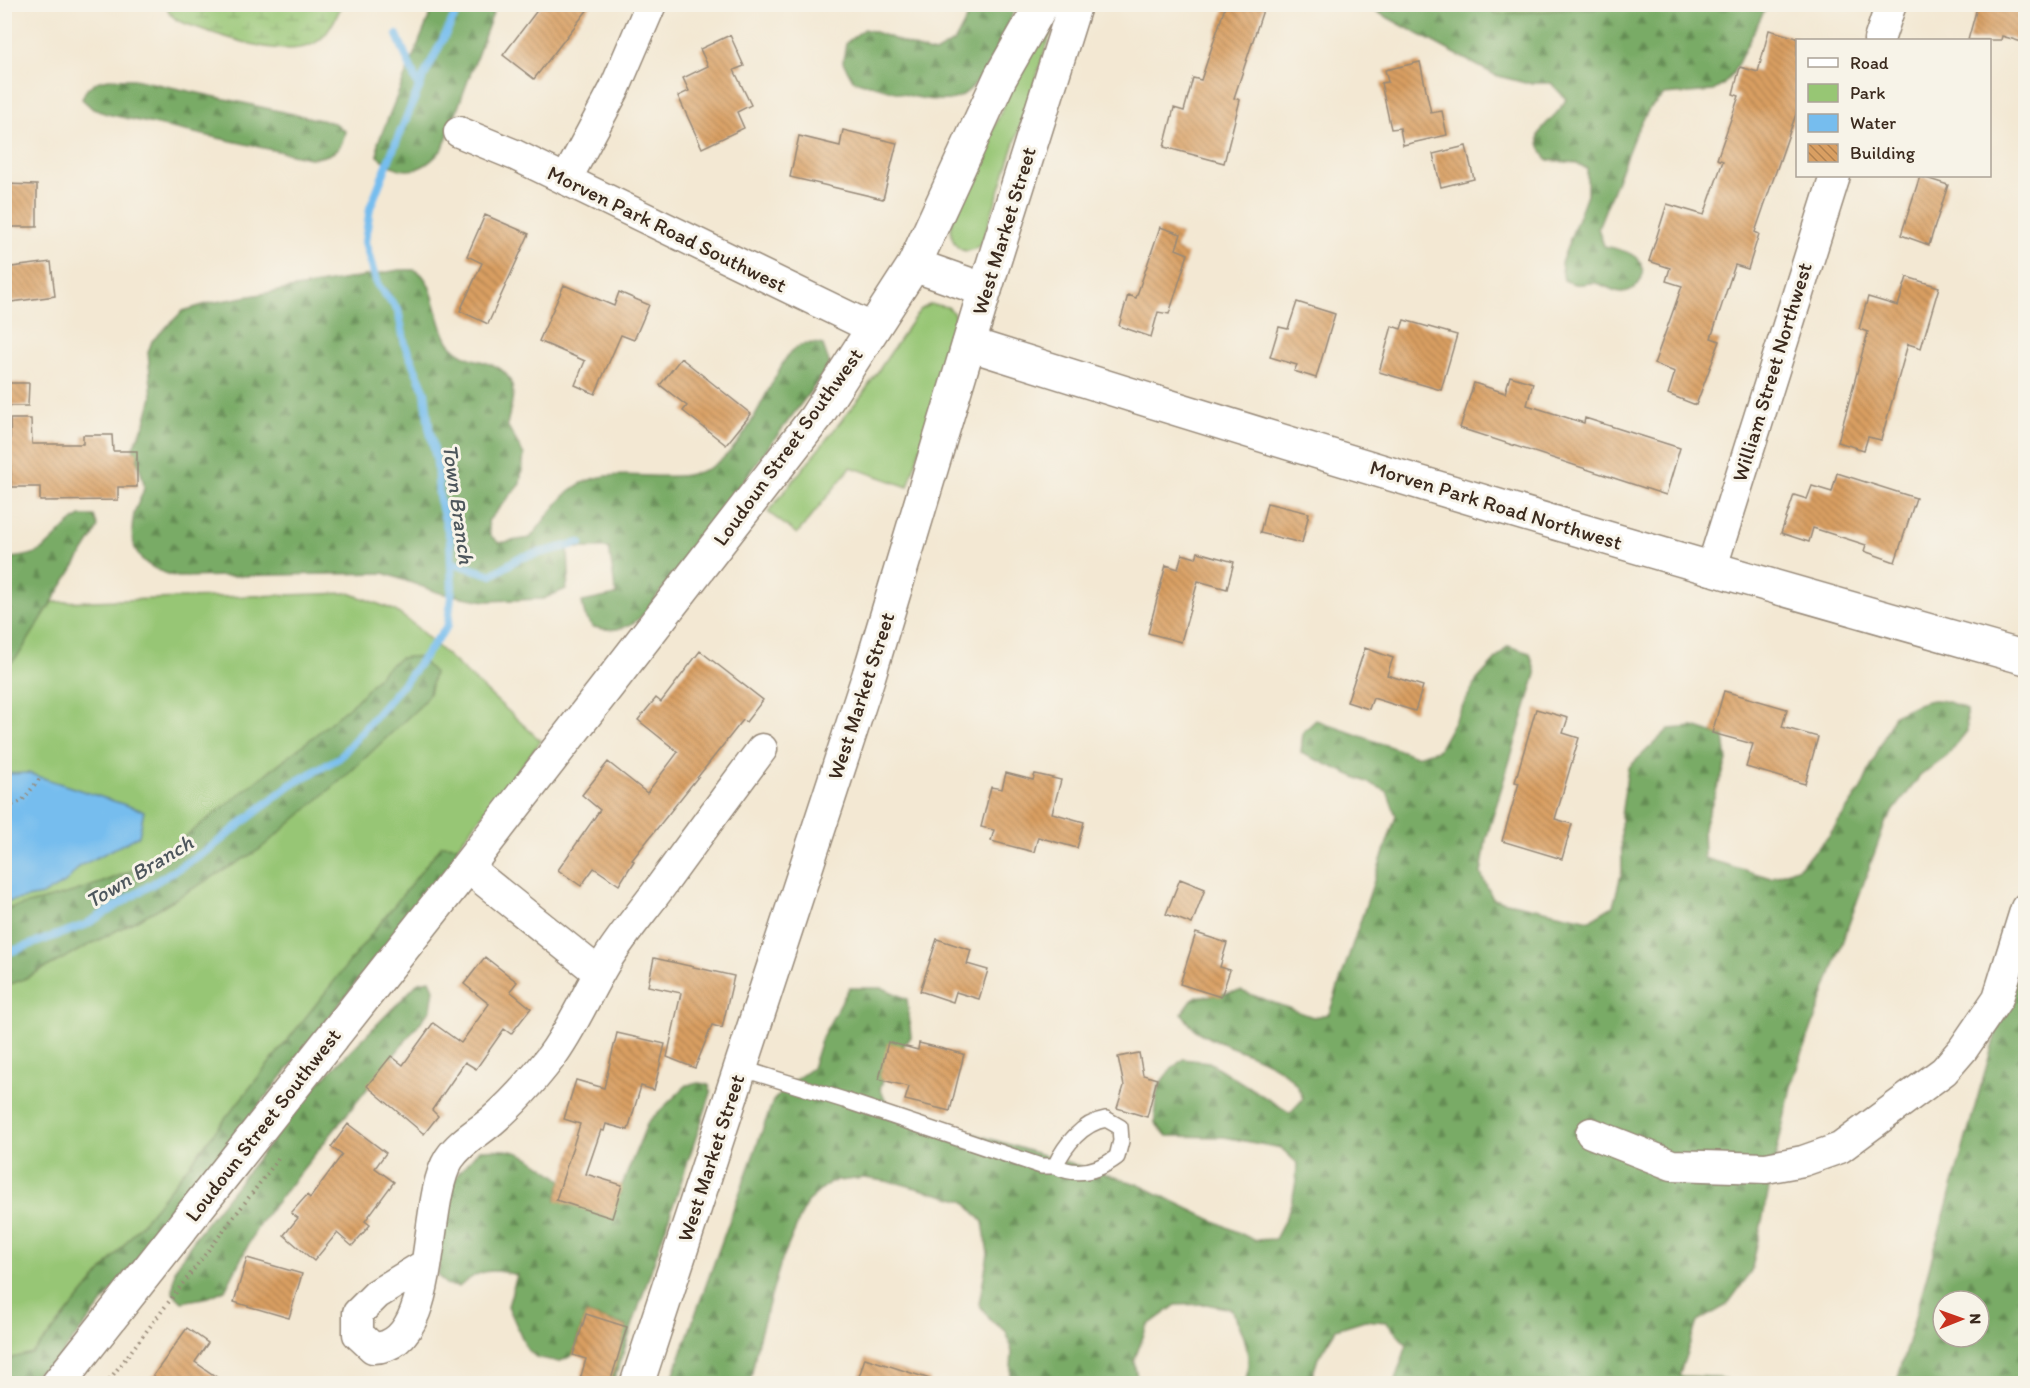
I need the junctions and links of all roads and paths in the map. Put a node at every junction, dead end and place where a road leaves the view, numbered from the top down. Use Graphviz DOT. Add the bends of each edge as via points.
graph roads {
  1 [pos="651,4"];
  2 [pos="1042,4"];
  3 [pos="1075,4"];
  4 [pos="1891,4"];
  5 [pos="1879,39"];
  6 [pos="459,132"];
  7 [pos="1835,177"];
  8 [pos="566,180"];
  9 [pos="914,265"];
  10 [pos="985,290"];
  11 [pos="874,329"];
  12 [pos="969,344"];
  13 [pos="1711,570"];
  14 [pos="2025,658"];
  15 [pos="762,749"];
  16 [pos="41,777"];
  17 [pos="7,807"];
  18 [pos="472,861"];
  19 [pos="2025,908"];
  20 [pos="604,965"];
  21 [pos="740,1068"];
  22 [pos="1591,1133"];
  23 [pos="1055,1166"];
  24 [pos="426,1264"];
  25 [pos="58,1383"];
  26 [pos="637,1383"];
  1 -- 8 [label="street" via="614,90"];
  2 -- 9 [label="main road, Loudoun Street Southwest" via="1000,78"];
  3 -- 10 [label="main road, West Market Street"];
  4 -- 5 [label="street"];
  6 -- 8 [label="street, Morven Park Road Southwest"];
  7 -- 13 [label="street, William Street Northwest"];
  8 -- 11 [label="street, Morven Park Road Southwest"];
  9 -- 10 [label="main road"];
  9 -- 11 [label="main road, Loudoun Street Southwest"];
  10 -- 12 [label="main road, West Market Street"];
  11 -- 18 [label="main road, Loudoun Street Southwest" via="816,417"];
  12 -- 13 [label="main road, Morven Park Road Northwest"];
  12 -- 21 [label="main road, West Market Street" via="869,675"];
  13 -- 14 [label="main road, Morven Park Road Northwest"];
  15 -- 20 [label="street"];
  16 -- 17 [label="path" via="22,801"];
  18 -- 20 [label="street"];
  18 -- 25 [label="main road, Loudoun Street Southwest"];
  19 -- 22 [label="street" via="1998,998 1963,1049 1944,1071 1840,1148 1766,1168 1672,1166"];
  20 -- 24 [label="street" via="551,1056 492,1120 449,1159 435,1201"];
  21 -- 23 [label="lane" via="1027,1164"];
  21 -- 26 [label="main road, West Market Street"];
}
